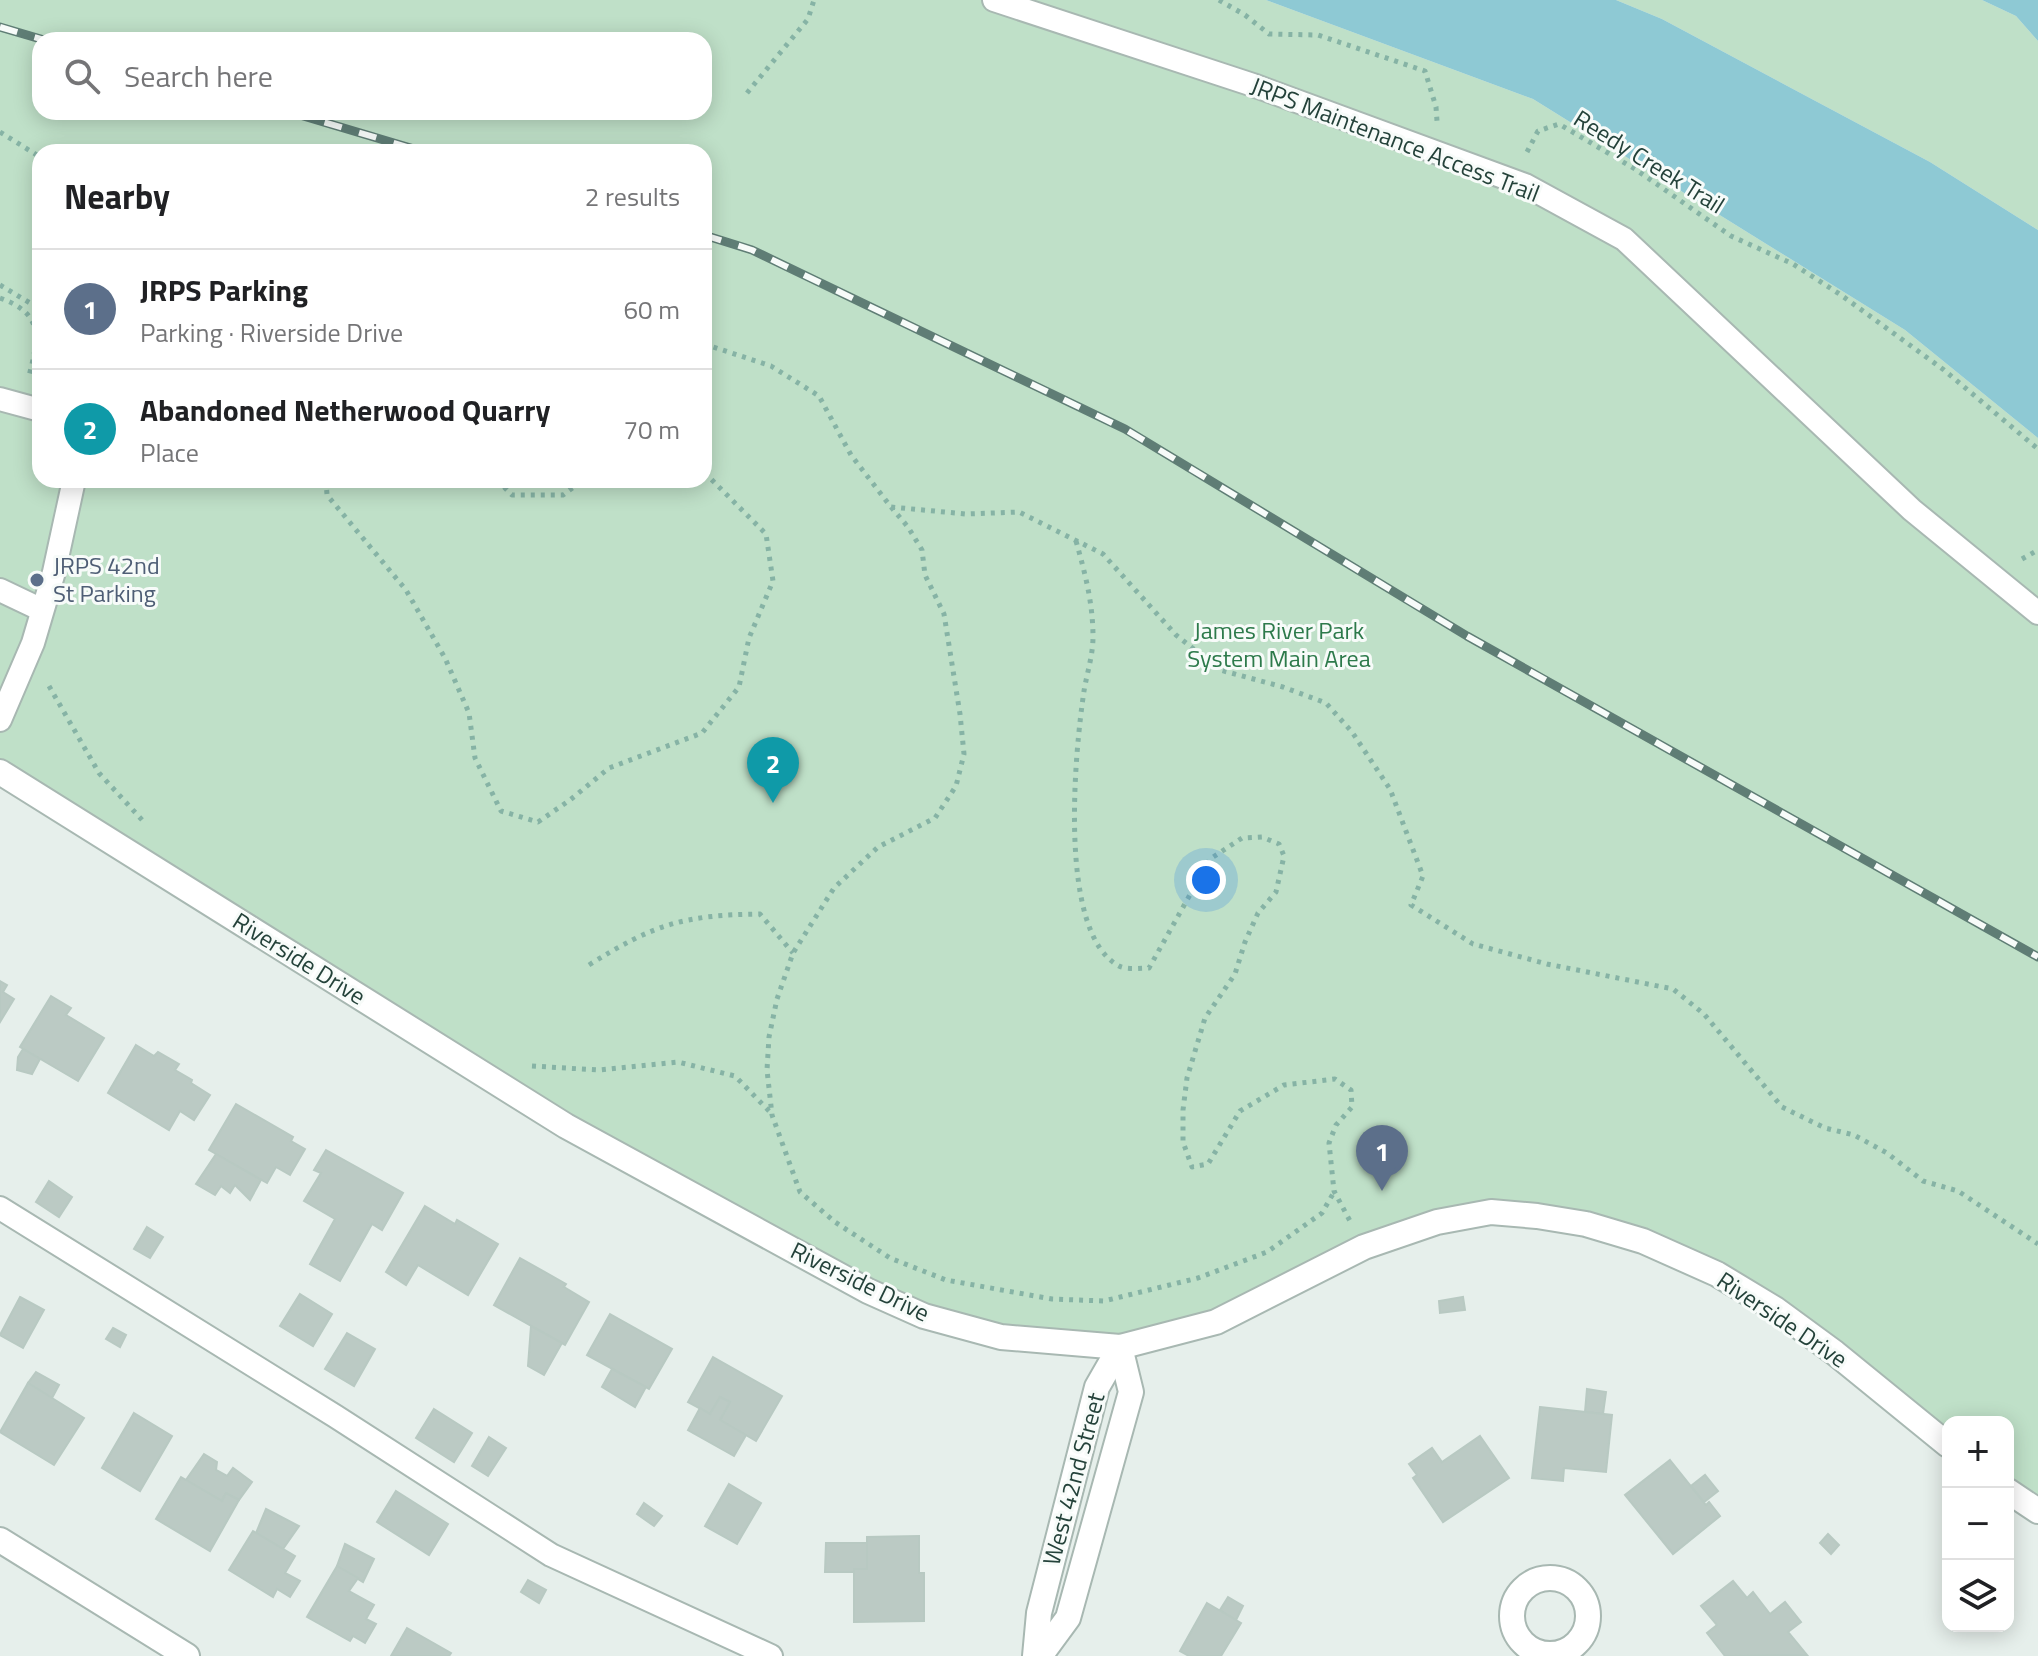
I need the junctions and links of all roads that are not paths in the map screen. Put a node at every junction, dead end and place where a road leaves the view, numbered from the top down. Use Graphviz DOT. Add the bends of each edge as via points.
graph roads {
  1 [pos="994,0"];
  2 [pos="72,488"];
  3 [pos="0,590"];
  4 [pos="42,610"];
  5 [pos="2038,613"];
  6 [pos="0,720"];
  7 [pos="0,772"];
  8 [pos="0,1208"];
  9 [pos="1120,1347"];
  10 [pos="1942,1440"];
  11 [pos="2014,1495"];
  12 [pos="2038,1511"];
  13 [pos="0,1540"];
  14 [pos="187,1656"];
  15 [pos="771,1656"];
  16 [pos="1038,1656"];
  1 -- 5 [label="lane, JRPS Maintenance Access Trail" via="1253,85 1513,181 1624,239 1912,510"];
  2 -- 4 [label="lane"];
  3 -- 4 [label="lane"];
  4 -- 6 [label="lane"];
  7 -- 9 [label="street, Riverside Drive" via="566,1126 868,1291 924,1316 1001,1337"];
  8 -- 15 [label="lane" via="551,1555"];
  9 -- 10 [label="street, Riverside Drive" via="1216,1322 1364,1247 1437,1222 1491,1212 1537,1216 1643,1241 1717,1274 1823,1344"];
  9 -- 16 [label="street, West 42nd Street" via="1097,1387 1039,1613"];
  9 -- 16 [label="street, West 42nd Street" via="1131,1392 1068,1618"];
  11 -- 12 [label="street"];
  13 -- 14 [label="street"];
}
